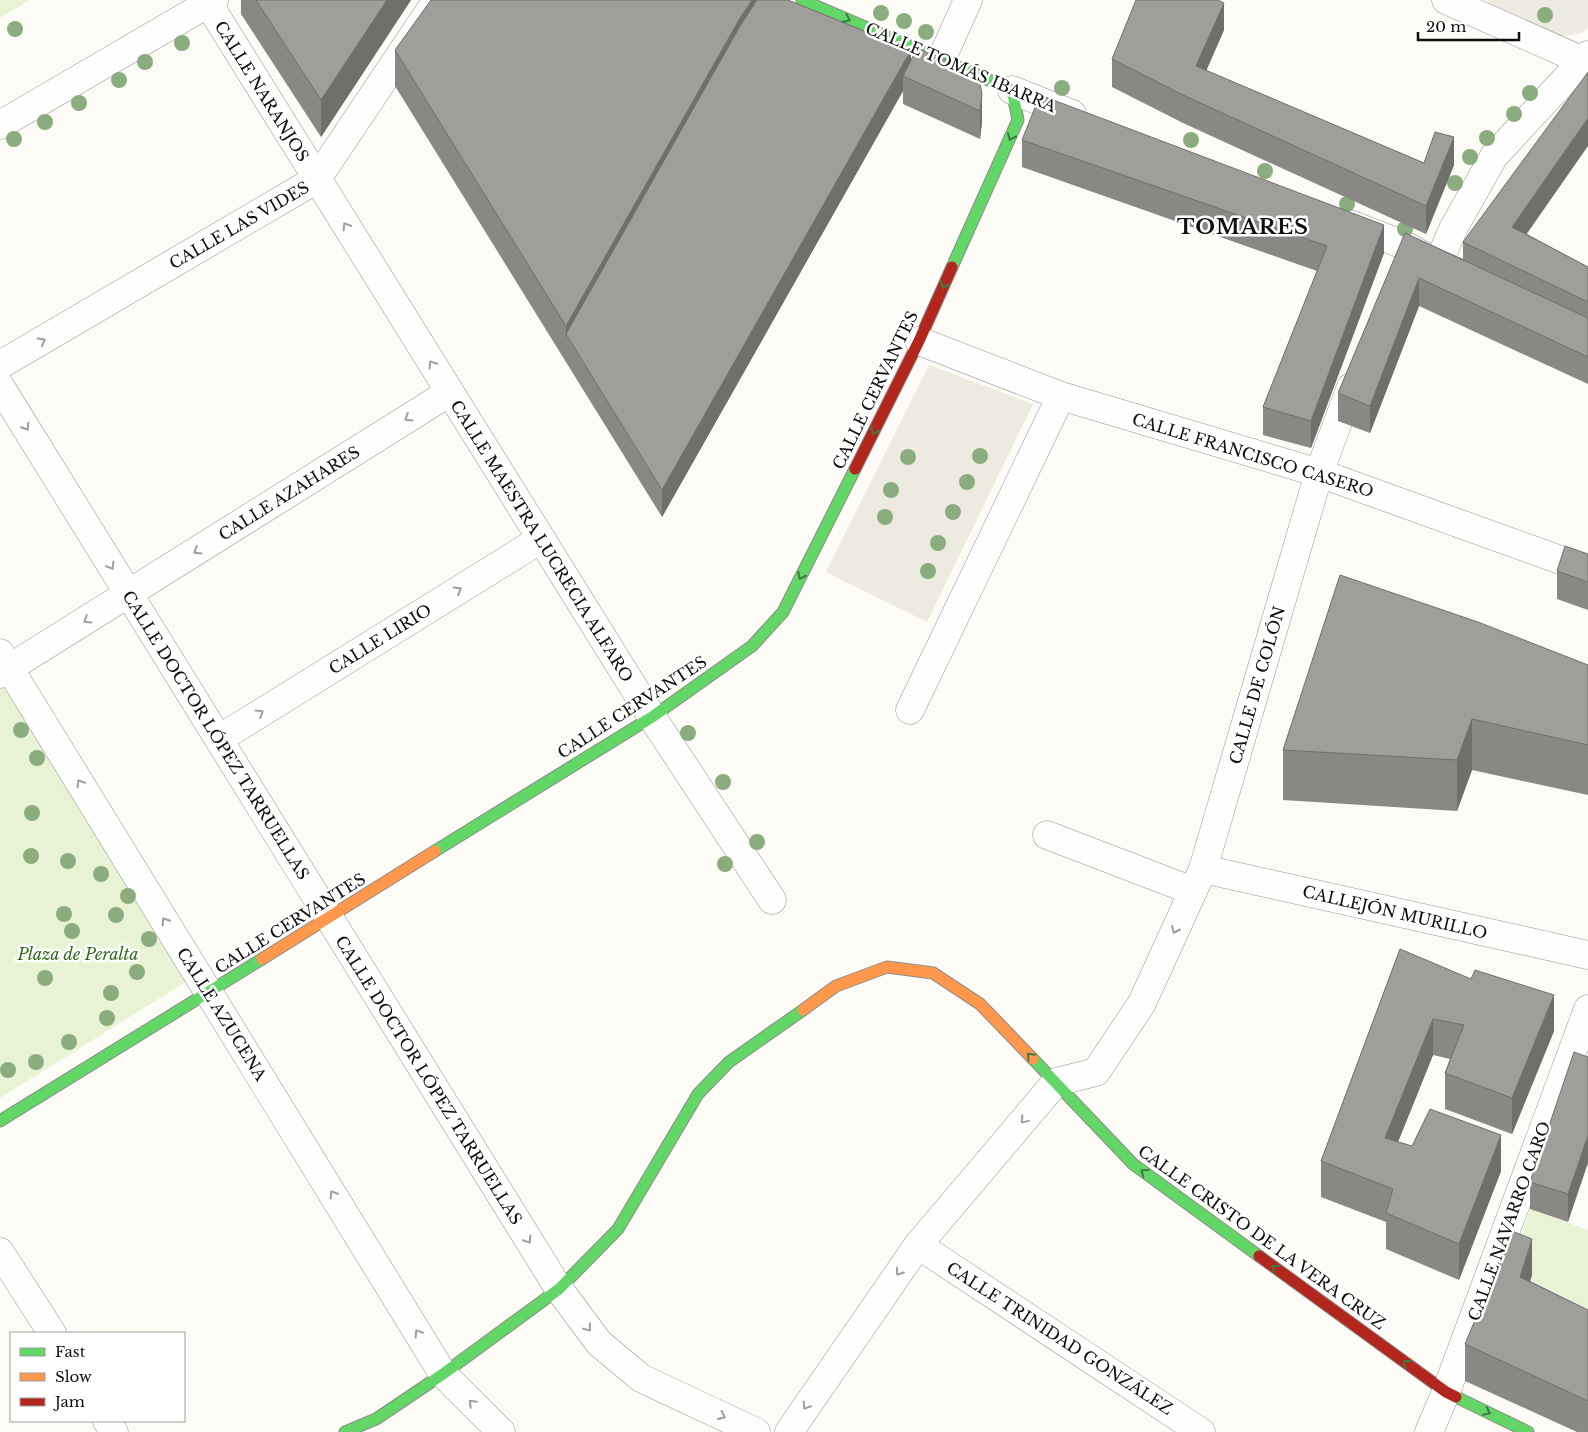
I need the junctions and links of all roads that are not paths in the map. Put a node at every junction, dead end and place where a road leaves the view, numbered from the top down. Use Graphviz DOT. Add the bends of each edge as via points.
graph roads {
  1 [pos="437,0"];
  2 [pos="802,0"];
  3 [pos="968,0"];
  4 [pos="1446,0"];
  5 [pos="211,2"];
  6 [pos="942,58"];
  7 [pos="1585,58"];
  8 [pos="1012,90"];
  9 [pos="1094,122"];
  10 [pos="0,125"];
  11 [pos="317,179"];
  12 [pos="1331,216"];
  13 [pos="1404,245"];
  14 [pos="1438,264"];
  15 [pos="1394,273"];
  16 [pos="1464,277"];
  17 [pos="919,341"];
  18 [pos="0,366"];
  19 [pos="1359,366"];
  20 [pos="0,386"];
  21 [pos="450,392"];
  22 [pos="1061,396"];
  23 [pos="1319,473"];
  24 [pos="540,539"];
  25 [pos="1588,570"];
  26 [pos="129,594"];
  27 [pos="3,665"];
  28 [pos="910,710"];
  29 [pos="652,717"];
  30 [pos="219,739"];
  31 [pos="1047,835"];
  32 [pos="1198,880"];
  33 [pos="772,900"];
  34 [pos="329,918"];
  35 [pos="1588,955"];
  36 [pos="209,993"];
  37 [pos="1588,1009"];
  38 [pos="1056,1082"];
  39 [pos="0,1121"];
  40 [pos="918,1245"];
  41 [pos="0,1252"];
  42 [pos="558,1289"];
  43 [pos="51,1332"];
  44 [pos="443,1374"];
  45 [pos="1446,1392"];
  46 [pos="345,1432"];
  47 [pos="501,1432"];
  48 [pos="756,1432"];
  49 [pos="790,1432"];
  50 [pos="1201,1432"];
  51 [pos="1429,1432"];
  52 [pos="1528,1432"];
  1 -- 11 [label="street, CALLE LAS VIDES"];
  2 -- 6 [label="street, CALLE TOMÁS IBARRA, one-way"];
  3 -- 6 [label="street"];
  4 -- 7 [label="street"];
  5 -- 10 [label="street"];
  5 -- 11 [label="street, CALLE NARANJOS"];
  6 -- 8 [label="street, CALLE TOMÁS IBARRA"];
  7 -- 14 [label="street" via="1494,156"];
  8 -- 9 [label="street, CALLE TOMÁS IBARRA"];
  8 -- 17 [label="street, CALLE CERVANTES, one-way" via="1018,120"];
  18 -- 11 [label="street, CALLE LAS VIDES, one-way"];
  21 -- 11 [label="street, CALLE MAESTRA LUCRECIA ALFARO, one-way"];
  12 -- 13 [label="street"];
  13 -- 14 [label="street"];
  13 -- 15 [label="street"];
  14 -- 16 [label="street"];
  17 -- 22 [label="street, CALLE FRANCISCO CASERO"];
  17 -- 29 [label="street, CALLE CERVANTES, one-way" via="783,612 752,646"];
  19 -- 23 [label="street, CALLE DE COLÓN"];
  20 -- 26 [label="street, CALLE DOCTOR LÓPEZ TARRUELLAS, one-way"];
  21 -- 24 [label="street, CALLE MAESTRA LUCRECIA ALFARO"];
  21 -- 26 [label="street, CALLE AZAHARES, one-way"];
  22 -- 23 [label="street, CALLE FRANCISCO CASERO"];
  22 -- 28 [label="street"];
  23 -- 25 [label="street, CALLE FRANCISCO CASERO"];
  23 -- 32 [label="street, CALLE DE COLÓN"];
  24 -- 29 [label="street, CALLE MAESTRA LUCRECIA ALFARO"];
  30 -- 24 [label="street, CALLE LIRIO, one-way"];
  26 -- 27 [label="street, CALLE AZAHARES, one-way"];
  26 -- 30 [label="street, CALLE DOCTOR LÓPEZ TARRUELLAS"];
  36 -- 27 [label="street, CALLE AZUCENA, one-way"];
  29 -- 33 [label="street, CALLE MAESTRA LUCRECIA ALFARO"];
  29 -- 34 [label="street, CALLE CERVANTES"];
  30 -- 34 [label="street, CALLE DOCTOR LÓPEZ TARRUELLAS"];
  31 -- 32 [label="street, CALLEJÓN MURILLO"];
  32 -- 35 [label="street, CALLEJÓN MURILLO"];
  32 -- 38 [label="street, CALLE DE COLÓN, one-way" via="1142,1003 1096,1072"];
  34 -- 36 [label="street, CALLE CERVANTES"];
  34 -- 42 [label="street, CALLE DOCTOR LÓPEZ TARRUELLAS, one-way"];
  36 -- 39 [label="street, CALLE CERVANTES"];
  44 -- 36 [label="street, CALLE AZUCENA, one-way"];
  37 -- 45 [label="street, CALLE NAVARRO CARO"];
  38 -- 40 [label="street, one-way"];
  38 -- 42 [label="street, CALLE CRISTO DE LA VERA CRUZ, one-way" via="980,1004 933,973 887,967 836,986 729,1062 698,1094 618,1229"];
  45 -- 38 [label="street, CALLE CRISTO DE LA VERA CRUZ, one-way" via="1133,1164"];
  40 -- 49 [label="street, one-way"];
  40 -- 50 [label="street, CALLE TRINIDAD GONZÁLEZ"];
  41 -- 43 [label="street"];
  42 -- 44 [label="street, CALLE CRISTO DE LA VERA CRUZ"];
  42 -- 48 [label="street, CALLE DOCTOR LÓPEZ TARRUELLAS, one-way" via="599,1343 641,1378"];
  44 -- 46 [label="street, CALLE CRISTO DE LA VERA CRUZ" via="376,1419"];
  47 -- 44 [label="street, CALLE AZUCENA, one-way"];
  45 -- 51 [label="street, CALLE NAVARRO CARO"];
  45 -- 52 [label="street, CALLE CRISTO DE LA VERA CRUZ, one-way"];
}
